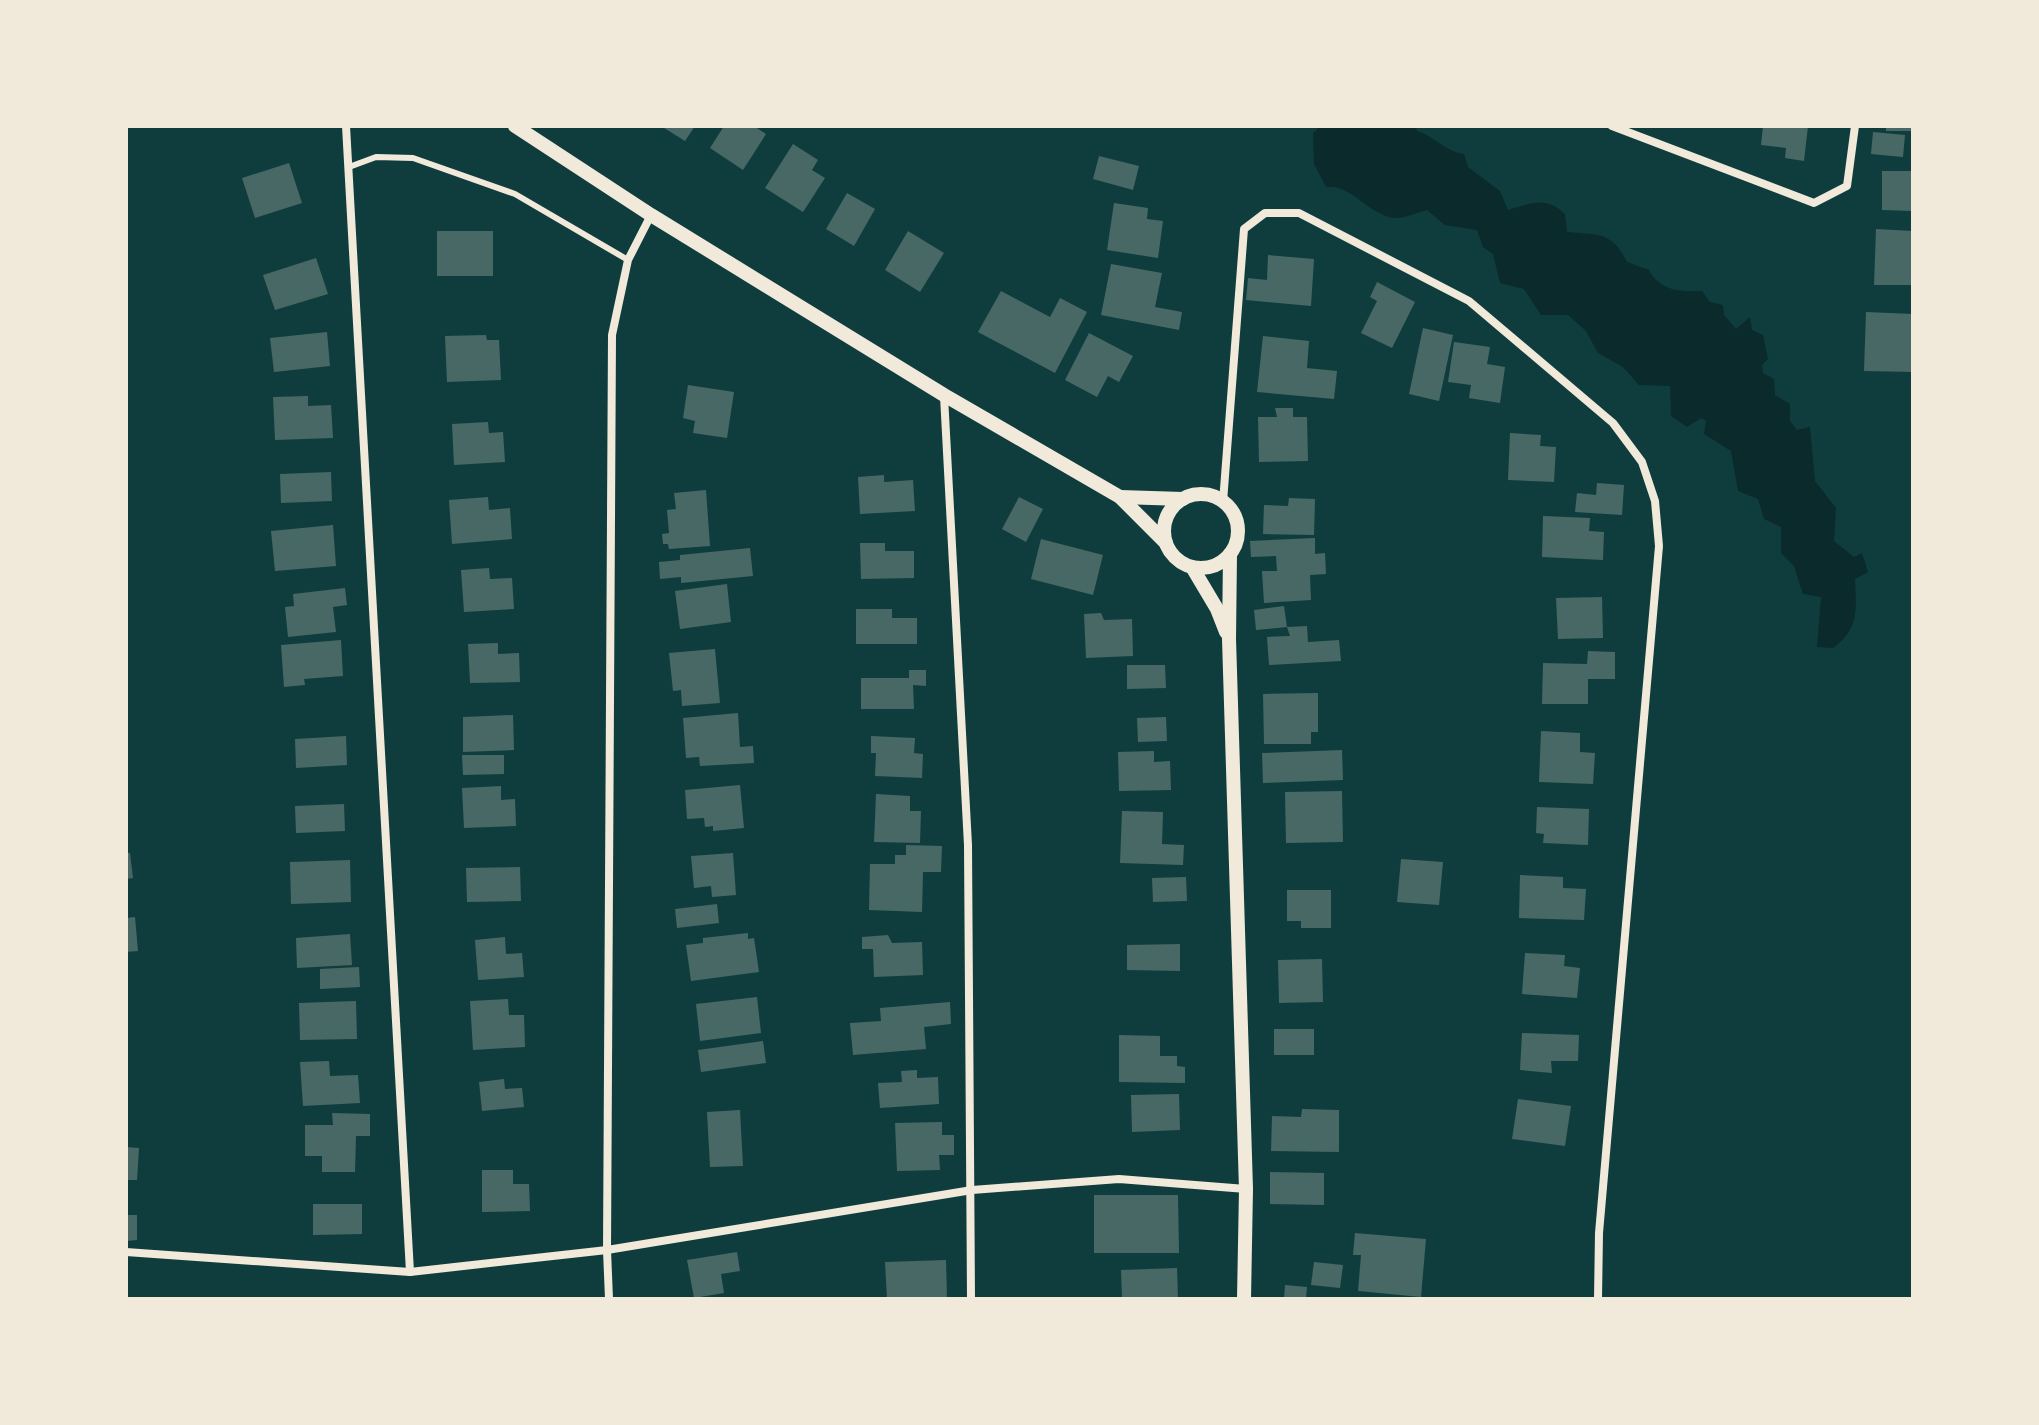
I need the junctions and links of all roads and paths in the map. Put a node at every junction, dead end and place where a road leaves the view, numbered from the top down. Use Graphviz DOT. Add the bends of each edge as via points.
graph roads {
  1 [pos="346,126"];
  2 [pos="515,126"];
  3 [pos="1612,126"];
  4 [pos="1855,126"];
  5 [pos="349,167"];
  6 [pos="651,215"];
  7 [pos="628,260"];
  8 [pos="944,395"];
  9 [pos="1120,497"];
  10 [pos="1183,499"];
  11 [pos="1223,502"];
  12 [pos="1166,543"];
  13 [pos="1230,554"];
  14 [pos="1192,567"];
  15 [pos="1229,639"];
  16 [pos="1246,1189"];
  17 [pos="972,1190"];
  18 [pos="607,1250"];
  19 [pos="126,1252"];
  20 [pos="410,1272"];
  21 [pos="609,1299"];
  22 [pos="971,1299"];
  23 [pos="1244,1299"];
  24 [pos="1598,1299"];
  1 -- 5 [label="street"];
  2 -- 6 [label="street"];
  3 -- 4 [label="street" via="1814,203 1847,186"];
  5 -- 7 [label="lane" via="376,157 413,158 515,194"];
  5 -- 20 [label="street"];
  6 -- 7 [label="street"];
  6 -- 8 [label="street"];
  7 -- 18 [label="street" via="612,335"];
  8 -- 9 [label="street"];
  8 -- 17 [label="street" via="968,845"];
  9 -- 10 [label="street"];
  9 -- 12 [label="street"];
  10 -- 11 [label="street" via="1204,494"];
  10 -- 12 [label="street" via="1166,522"];
  11 -- 13 [label="street" via="1238,526"];
  11 -- 24 [label="street" via="1244,229 1265,213 1299,213 1469,301 1613,423 1642,462 1655,501 1659,546 1600,1217"];
  12 -- 14 [label="street" via="1173,556"];
  13 -- 14 [label="street" via="1213,566"];
  13 -- 15 [label="street"];
  14 -- 15 [label="street"];
  15 -- 16 [label="street"];
  16 -- 17 [label="street" via="1119,1179"];
  16 -- 23 [label="street"];
  17 -- 18 [label="street"];
  17 -- 22 [label="street"];
  18 -- 20 [label="street"];
  18 -- 21 [label="street"];
  19 -- 20 [label="street"];
}
